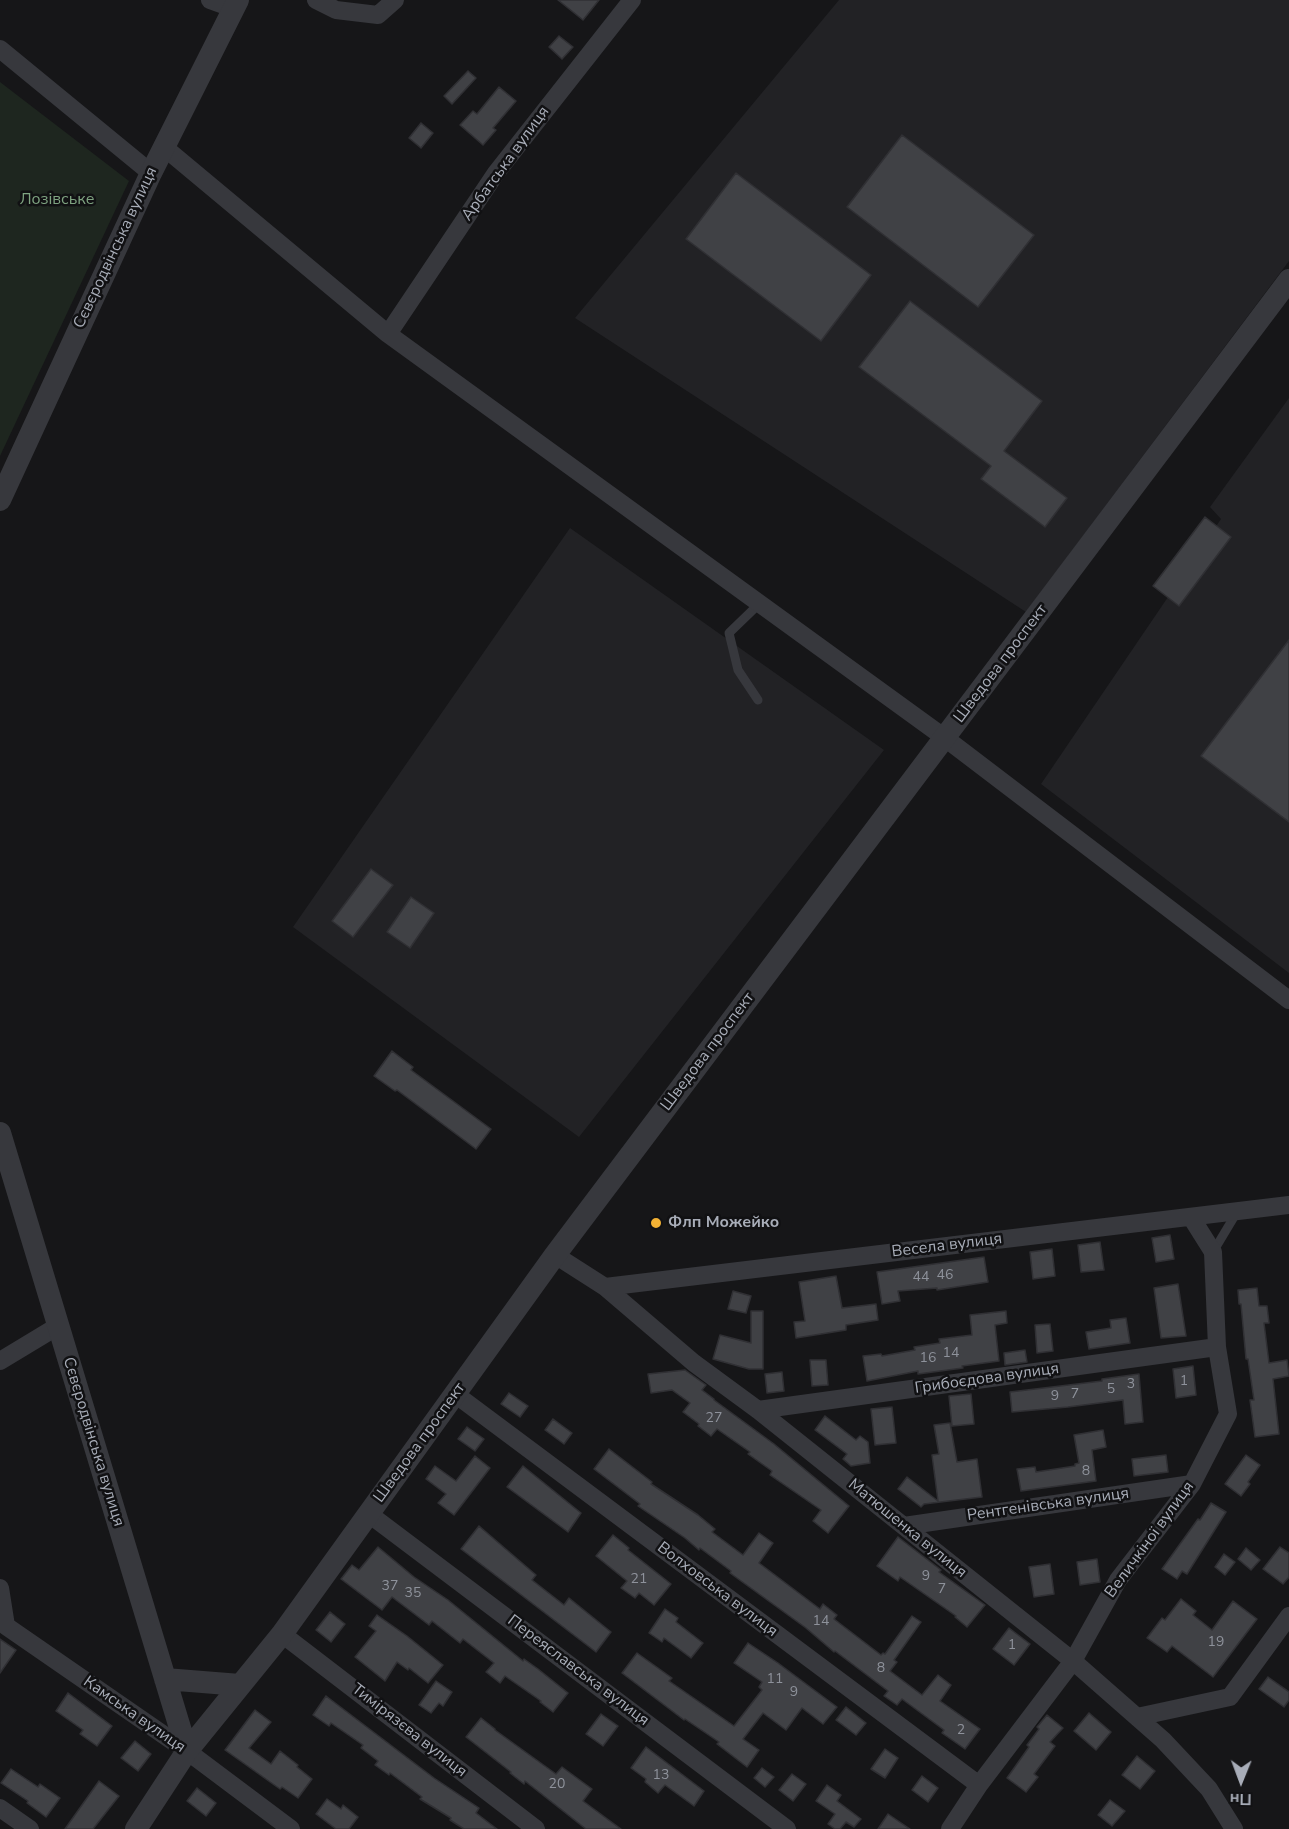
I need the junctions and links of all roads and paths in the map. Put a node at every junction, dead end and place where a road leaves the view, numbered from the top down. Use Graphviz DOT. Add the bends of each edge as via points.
graph roads {
  1 [pos="210,0"];
  2 [pos="316,0"];
  3 [pos="394,0"];
  4 [pos="632,0"];
  5 [pos="237,4"];
  6 [pos="0,49"];
  7 [pos="165,148"];
  8 [pos="151,173"];
  9 [pos="1289,280"];
  10 [pos="388,334"];
  11 [pos="0,500"];
  12 [pos="760,603"];
  13 [pos="758,700"];
  14 [pos="945,738"];
  15 [pos="1289,1000"];
  16 [pos="0,1133"];
  17 [pos="1289,1205"];
  18 [pos="1237,1212"];
  19 [pos="1191,1217"];
  20 [pos="1213,1252"];
  21 [pos="555,1255"];
  22 [pos="605,1287"];
  23 [pos="58,1326"];
  24 [pos="1216,1347"];
  25 [pos="0,1361"];
  26 [pos="455,1394"];
  27 [pos="758,1410"];
  28 [pos="1192,1484"];
  29 [pos="369,1514"];
  30 [pos="904,1526"];
  31 [pos="0,1588"];
  32 [pos="1289,1616"];
  33 [pos="282,1634"];
  34 [pos="1073,1661"];
  35 [pos="165,1678"];
  36 [pos="240,1685"];
  37 [pos="1137,1717"];
  38 [pos="187,1750"];
  39 [pos="979,1785"];
  40 [pos="0,1808"];
  41 [pos="30,1829"];
  42 [pos="136,1829"];
  43 [pos="291,1829"];
  44 [pos="536,1829"];
  45 [pos="787,1829"];
  46 [pos="950,1829"];
  47 [pos="1234,1829"];
  1 -- 5 [label="street"];
  2 -- 3 [label="street" via="336,10 378,15"];
  4 -- 10 [label="street, Арбатська вулиця" via="495,173"];
  5 -- 7 [label="street, Сєвєродвінська вулиця"];
  6 -- 8 [label="street"];
  7 -- 8 [label="street, Сєвєродвінська вулиця"];
  7 -- 10 [label="street"];
  8 -- 11 [label="street, Сєвєродвінська вулиця"];
  9 -- 14 [label="street, Шведова проспект"];
  10 -- 12 [label="street"];
  12 -- 13 [label="lane" via="729,633 738,670"];
  12 -- 14 [label="street"];
  14 -- 15 [label="street"];
  14 -- 21 [label="street, Шведова проспект"];
  16 -- 23 [label="street, Сєвєродвінська вулиця"];
  17 -- 18 [label="street, Весела вулиця"];
  18 -- 19 [label="street, Весела вулиця"];
  18 -- 20 [label="lane"];
  19 -- 20 [label="street"];
  19 -- 22 [label="street, Весела вулиця"];
  20 -- 24 [label="street, Величкіної вулиця"];
  21 -- 22 [label="street, Матюшенка вулиця"];
  21 -- 26 [label="street, Шведова проспект"];
  22 -- 27 [label="street, Матюшенка вулиця" via="694,1363"];
  23 -- 25 [label="street"];
  23 -- 35 [label="street, Сєвєродвінська вулиця"];
  24 -- 27 [label="street, Грибоєдова вулиця"];
  24 -- 28 [label="street, Величкіної вулиця" via="1228,1414"];
  26 -- 29 [label="street, Шведова проспект"];
  26 -- 39 [label="street, Волховська вулиця"];
  27 -- 30 [label="street, Матюшенка вулиця"];
  28 -- 30 [label="street, Рентгенівська вулиця"];
  28 -- 34 [label="street, Величкіної вулиця" via="1118,1580"];
  29 -- 33 [label="street, Шведова проспект"];
  29 -- 45 [label="street, Переяславська вулиця"];
  30 -- 34 [label="street, Матюшенка вулиця"];
  31 -- 38 [label="street, Камська вулиця" via="6,1626"];
  32 -- 37 [label="street" via="1230,1697"];
  33 -- 36 [label="street, Шведова проспект"];
  33 -- 44 [label="street, Тимірязєва вулиця"];
  34 -- 37 [label="street, Матюшенка вулиця"];
  34 -- 39 [label="street, Величкіної вулиця"];
  35 -- 36 [label="street"];
  35 -- 38 [label="street, Сєвєродвінська вулиця"];
  36 -- 38 [label="street, Шведова проспект"];
  37 -- 47 [label="street, Матюшенка вулиця" via="1209,1789"];
  38 -- 42 [label="street, Шведова проспект"];
  38 -- 43 [label="street, Камська вулиця"];
  39 -- 46 [label="street, Величкіної вулиця"];
  40 -- 41 [label="street"];
}
